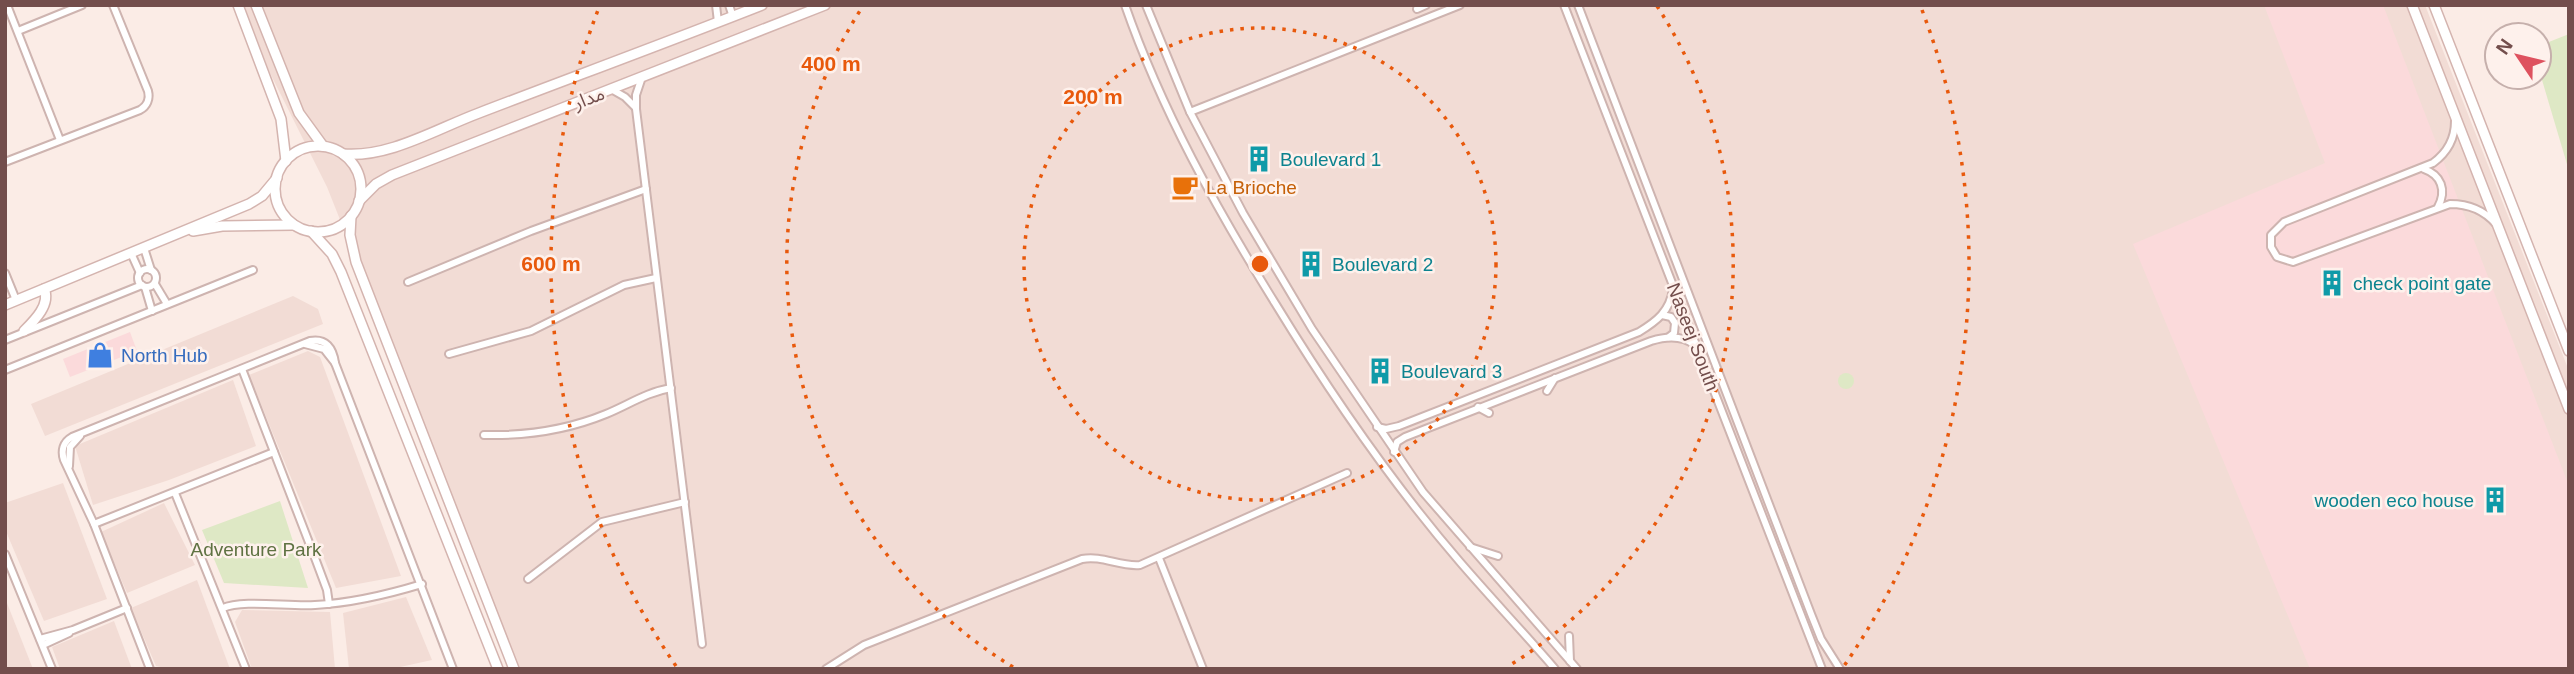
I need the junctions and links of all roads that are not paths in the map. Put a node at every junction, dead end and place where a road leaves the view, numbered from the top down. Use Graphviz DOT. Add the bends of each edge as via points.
graph roads {
  1 [pos="7,5"];
  2 [pos="82,5"];
  3 [pos="113,5"];
  4 [pos="237,5"];
  5 [pos="257,5"];
  6 [pos="716,5"];
  7 [pos="729,5"];
  8 [pos="762,5"];
  9 [pos="825,5"];
  10 [pos="1125,5"];
  11 [pos="1146,5"];
  12 [pos="1426,5"];
  13 [pos="1460,5"];
  14 [pos="1564,5"];
  15 [pos="1578,5"];
  16 [pos="2412,5"];
  17 [pos="2434,5"];
  18 [pos="1417,9"];
  19 [pos="733,17"];
  20 [pos="718,22"];
  21 [pos="18,31"];
  22 [pos="643,75"];
  23 [pos="611,89"];
  24 [pos="636,109"];
  25 [pos="1190,112"];
  26 [pos="2455,116"];
  27 [pos="60,140"];
  28 [pos="323,146"];
  29 [pos="343,154"];
  30 [pos="286,161"];
  31 [pos="5,162"];
  32 [pos="2424,169"];
  33 [pos="277,178"];
  34 [pos="646,189"];
  35 [pos="359,201"];
  36 [pos="2438,207"];
  37 [pos="351,216"];
  38 [pos="296,226"];
  39 [pos="2498,228"];
  40 [pos="311,231"];
  41 [pos="155,243"];
  42 [pos="144,248"];
  43 [pos="131,253"];
  44 [pos="151,270"];
  45 [pos="253,270"];
  46 [pos="5,273"];
  47 [pos="140,273"];
  48 [pos="656,278"];
  49 [pos="408,282"];
  50 [pos="155,284"];
  51 [pos="1673,284"];
  52 [pos="143,286"];
  53 [pos="44,289"];
  54 [pos="16,300"];
  55 [pos="5,304"];
  56 [pos="167,304"];
  57 [pos="152,311"];
  58 [pos="1662,315"];
  59 [pos="24,331"];
  60 [pos="1669,337"];
  61 [pos="5,340"];
  62 [pos="1697,347"];
  63 [pos="2569,351"];
  64 [pos="449,354"];
  65 [pos="243,369"];
  66 [pos="5,370"];
  67 [pos="1555,377"];
  68 [pos="671,388"];
  69 [pos="1547,391"];
  70 [pos="1479,407"];
  71 [pos="2569,410"];
  72 [pos="1489,413"];
  73 [pos="1377,427"];
  74 [pos="1395,428"];
  75 [pos="484,435"];
  76 [pos="1400,439"];
  77 [pos="274,452"];
  78 [pos="1394,452"];
  79 [pos="1347,473"];
  80 [pos="175,493"];
  81 [pos="685,502"];
  82 [pos="94,524"];
  83 [pos="1469,546"];
  84 [pos="5,554"];
  85 [pos="1498,556"];
  86 [pos="1159,558"];
  87 [pos="528,579"];
  88 [pos="422,584"];
  89 [pos="328,604"];
  90 [pos="127,608"];
  91 [pos="223,608"];
  92 [pos="1569,636"];
  93 [pos="42,642"];
  94 [pos="702,644"];
  95 [pos="1570,661"];
  96 [pos="52,669"];
  97 [pos="150,669"];
  98 [pos="246,669"];
  99 [pos="453,669"];
  100 [pos="498,669"];
  101 [pos="514,669"];
  102 [pos="826,669"];
  103 [pos="1203,669"];
  104 [pos="1555,669"];
  105 [pos="1577,669"];
  106 [pos="1822,669"];
  107 [pos="1840,669"];
  1 -- 21 [label="street"];
  2 -- 21 [label="street"];
  3 -- 27 [label="street" via="148,91 148,102 140,110"];
  4 -- 30 [label="street" via="281,119"];
  5 -- 28 [label="street" via="299,113"];
  6 -- 20 [label="street"];
  7 -- 19 [label="street"];
  8 -- 19 [label="street, مدار"];
  9 -- 22 [label="street, مدار"];
  10 -- 104 [label="street" via="1143,56 1197,170 1237,244 1300,342 1432,528"];
  11 -- 25 [label="street"];
  12 -- 18 [label="street"];
  13 -- 25 [label="street"];
  14 -- 51 [label="street, Naseej South"];
  15 -- 107 [label="street" via="1811,614"];
  16 -- 26 [label="street"];
  17 -- 63 [label="street"];
  19 -- 20 [label="street, مدار"];
  20 -- 29 [label="street, مدار" via="385,151"];
  21 -- 27 [label="street"];
  22 -- 23 [label="street, مدار"];
  22 -- 24 [label="street"];
  23 -- 24 [label="street"];
  23 -- 35 [label="street, مدار" via="392,175"];
  24 -- 34 [label="street"];
  25 -- 73 [label="street" via="1267,255"];
  26 -- 32 [label="street" via="2449,146"];
  26 -- 39 [label="street"];
  27 -- 31 [label="street"];
  28 -- 29 [label="street"];
  28 -- 30 [label="street" via="303,149"];
  29 -- 35 [label="street" via="359,174"];
  30 -- 33 [label="street"];
  32 -- 36 [label="street" via="2440,180 2443,194"];
  32 -- 36 [label="street" via="2278,225 2271,235 2271,247 2277,257 2293,262"];
  33 -- 38 [label="street" via="279,205"];
  33 -- 41 [label="street" via="249,204"];
  34 -- 48 [label="street"];
  34 -- 49 [label="street"];
  35 -- 37 [label="street"];
  36 -- 39 [label="street" via="2469,206 2486,214"];
  37 -- 40 [label="street" via="330,230"];
  37 -- 101 [label="street" via="356,262"];
  38 -- 40 [label="street"];
  38 -- 41 [label="street" via="213,226"];
  39 -- 71 [label="street"];
  40 -- 100 [label="street" via="341,272"];
  41 -- 42 [label="street"];
  42 -- 43 [label="street"];
  42 -- 44 [label="street"];
  43 -- 47 [label="street"];
  43 -- 53 [label="street"];
  44 -- 47 [label="street"];
  44 -- 50 [label="street"];
  45 -- 56 [label="street"];
  46 -- 54 [label="street"];
  47 -- 52 [label="street"];
  48 -- 64 [label="street" via="624,285 531,331"];
  48 -- 68 [label="street"];
  50 -- 52 [label="street"];
  50 -- 56 [label="street"];
  51 -- 58 [label="street"];
  51 -- 62 [label="street, Naseej South"];
  52 -- 57 [label="street"];
  52 -- 59 [label="street"];
  53 -- 54 [label="street"];
  53 -- 59 [label="street" via="46,303"];
  54 -- 55 [label="street"];
  56 -- 57 [label="street"];
  57 -- 66 [label="street"];
  58 -- 60 [label="street" via="1675,323"];
  58 -- 74 [label="street" via="1639,331"];
  59 -- 61 [label="street"];
  60 -- 62 [label="street" via="1686,339"];
  60 -- 67 [label="street"];
  62 -- 106 [label="street, Naseej South"];
  65 -- 77 [label="street"];
  65 -- 82 [label="street" via="68,440 62,456"];
  65 -- 88 [label="street" via="314,340 325,342 333,351"];
  67 -- 69 [label="street"];
  67 -- 70 [label="street"];
  68 -- 75 [label="street" via="566,427"];
  68 -- 81 [label="street"];
  70 -- 72 [label="street"];
  70 -- 76 [label="street"];
  73 -- 74 [label="street"];
  73 -- 78 [label="street"];
  74 -- 76 [label="street"];
  76 -- 78 [label="street"];
  77 -- 80 [label="street"];
  77 -- 89 [label="street" via="327,590"];
  78 -- 83 [label="street"];
  79 -- 86 [label="street"];
  80 -- 82 [label="street"];
  80 -- 91 [label="street"];
  81 -- 87 [label="street" via="601,523"];
  81 -- 94 [label="street"];
  82 -- 90 [label="street"];
  83 -- 85 [label="street"];
  83 -- 95 [label="street"];
  84 -- 93 [label="street"];
  86 -- 102 [label="street" via="1132,566 1082,559 864,645"];
  86 -- 103 [label="street"];
  88 -- 89 [label="street" via="364,600"];
  88 -- 99 [label="street"];
  89 -- 91 [label="street"];
  90 -- 93 [label="street"];
  90 -- 97 [label="street"];
  91 -- 98 [label="street"];
  92 -- 95 [label="street"];
  93 -- 96 [label="street"];
  95 -- 105 [label="street"];
}
